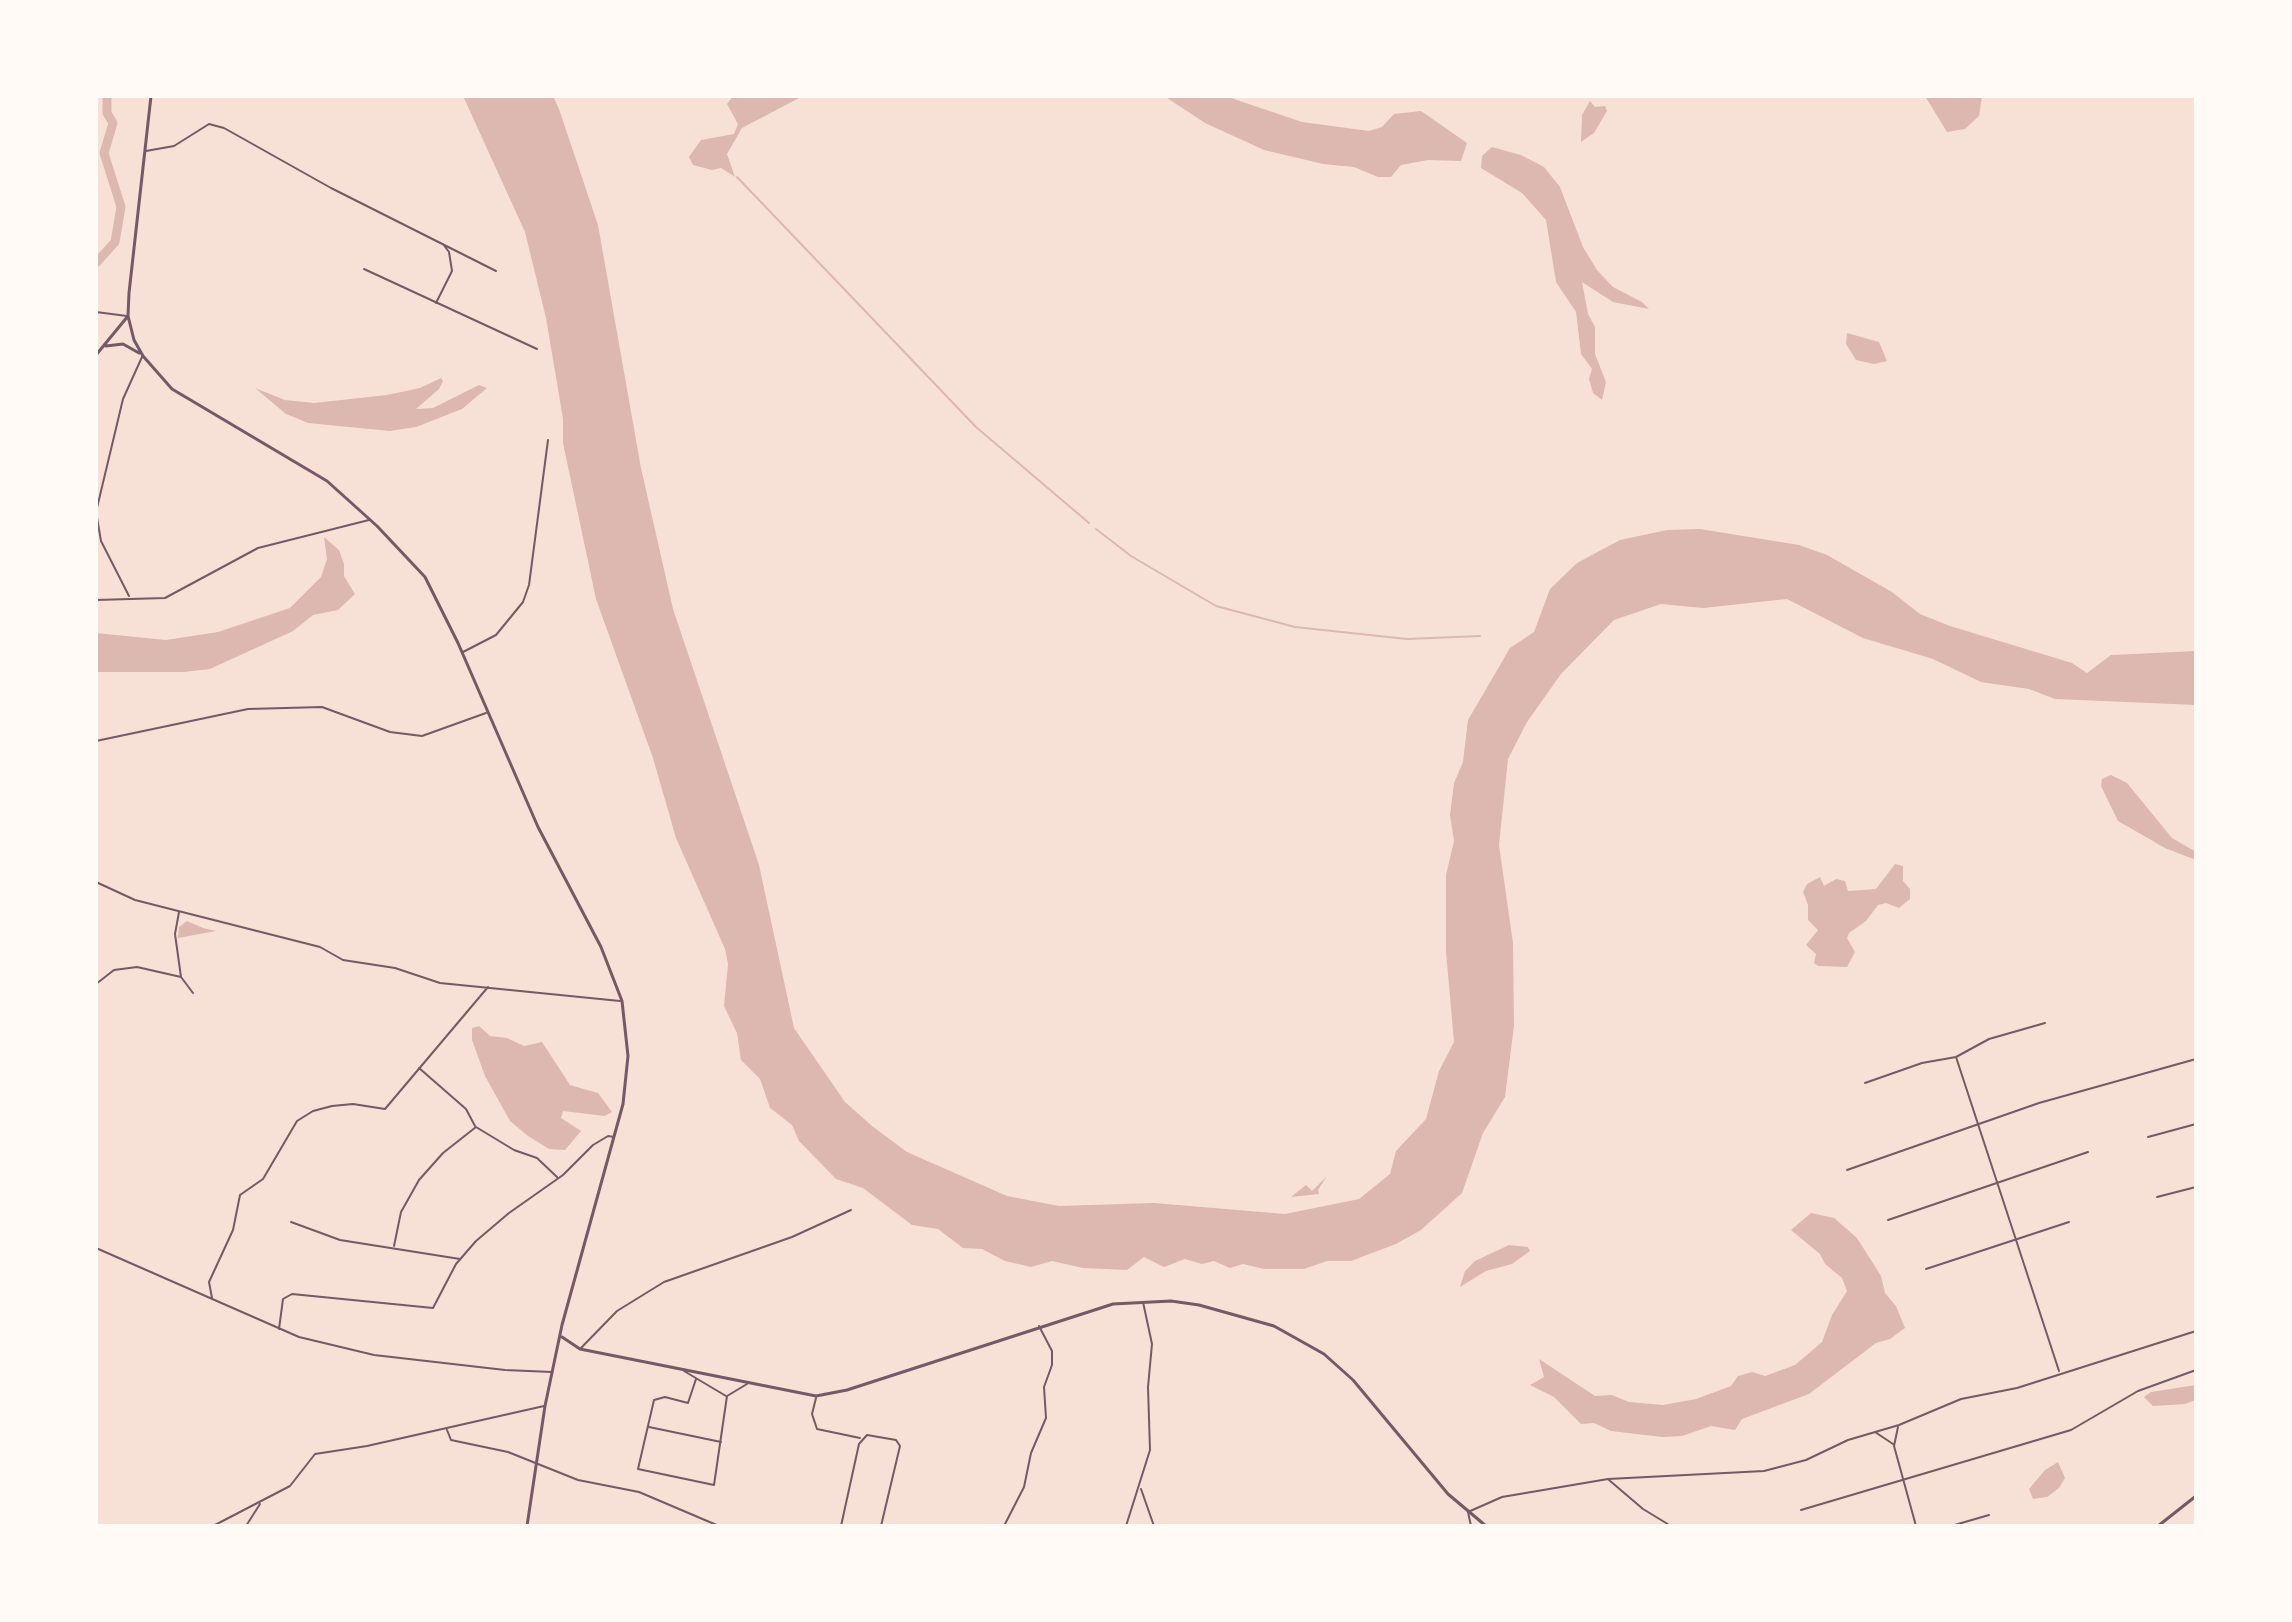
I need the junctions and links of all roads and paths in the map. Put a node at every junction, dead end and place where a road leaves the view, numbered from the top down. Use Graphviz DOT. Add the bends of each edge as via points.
graph roads {
  1 [pos="151,96"];
  2 [pos="146,151"];
  3 [pos="441,242"];
  4 [pos="364,269"];
  5 [pos="496,271"];
  6 [pos="435,304"];
  7 [pos="96,312"];
  8 [pos="128,316"];
  9 [pos="103,348"];
  10 [pos="537,349"];
  11 [pos="96,355"];
  12 [pos="143,356"];
  13 [pos="548,440"];
  14 [pos="370,519"];
  15 [pos="129,597"];
  16 [pos="96,600"];
  17 [pos="462,652"];
  18 [pos="486,713"];
  19 [pos="96,741"];
  20 [pos="96,882"];
  21 [pos="179,911"];
  22 [pos="181,977"];
  23 [pos="96,984"];
  24 [pos="488,987"];
  25 [pos="193,993"];
  26 [pos="622,1001"];
  27 [pos="2045,1023"];
  28 [pos="1956,1057"];
  29 [pos="2196,1059"];
  30 [pos="419,1068"];
  31 [pos="1865,1083"];
  32 [pos="2196,1124"];
  33 [pos="1978,1125"];
  34 [pos="476,1127"];
  35 [pos="614,1137"];
  36 [pos="2148,1137"];
  37 [pos="2088,1152"];
  38 [pos="1847,1170"];
  39 [pos="558,1178"];
  40 [pos="2000,1184"];
  41 [pos="2196,1187"];
  42 [pos="2157,1197"];
  43 [pos="851,1210"];
  44 [pos="1888,1220"];
  45 [pos="291,1222"];
  46 [pos="2069,1222"];
  47 [pos="2017,1239"];
  48 [pos="394,1246"];
  49 [pos="96,1248"];
  50 [pos="460,1259"];
  51 [pos="1926,1269"];
  52 [pos="212,1299"];
  53 [pos="1142,1301"];
  54 [pos="1039,1326"];
  55 [pos="279,1330"];
  56 [pos="2196,1331"];
  57 [pos="562,1337"];
  58 [pos="580,1349"];
  59 [pos="2196,1370"];
  60 [pos="684,1371"];
  61 [pos="552,1372"];
  62 [pos="2060,1372"];
  63 [pos="696,1379"];
  64 [pos="748,1384"];
  65 [pos="727,1396"];
  66 [pos="816,1396"];
  67 [pos="545,1406"];
  68 [pos="1899,1425"];
  69 [pos="648,1427"];
  70 [pos="448,1428"];
  71 [pos="1874,1432"];
  72 [pos="861,1439"];
  73 [pos="723,1442"];
  74 [pos="1894,1446"];
  75 [pos="535,1463"];
  76 [pos="1608,1479"];
  77 [pos="1905,1482"];
  78 [pos="1141,1488"];
  79 [pos="2196,1496"];
  80 [pos="260,1503"];
  81 [pos="1801,1510"];
  82 [pos="1468,1512"];
  83 [pos="1989,1515"];
  84 [pos="213,1526"];
  85 [pos="246,1526"];
  86 [pos="527,1526"];
  87 [pos="719,1526"];
  88 [pos="841,1526"];
  89 [pos="881,1526"];
  90 [pos="1004,1526"];
  91 [pos="1126,1526"];
  92 [pos="1154,1526"];
  93 [pos="1471,1526"];
  94 [pos="1486,1526"];
  95 [pos="1671,1526"];
  96 [pos="1916,1526"];
  97 [pos="1951,1526"];
  98 [pos="2158,1526"];
  1 -- 2 [label="street"];
  2 -- 3 [label="street" via="165,149 214,125"];
  2 -- 8 [label="street"];
  3 -- 5 [label="street"];
  3 -- 6 [label="street" via="452,271"];
  4 -- 6 [label="street"];
  6 -- 10 [label="street"];
  7 -- 8 [label="street"];
  8 -- 9 [label="street"];
  8 -- 12 [label="street"];
  9 -- 11 [label="street"];
  9 -- 12 [label="street" via="123,344"];
  12 -- 14 [label="street" via="181,396 314,472"];
  12 -- 15 [label="street" via="119,413 96,512 101,541"];
  13 -- 17 [label="street" via="523,602 496,635"];
  14 -- 15 [label="street" via="258,548 165,598"];
  14 -- 17 [label="street" via="425,577"];
  15 -- 16 [label="street"];
  17 -- 18 [label="street"];
  18 -- 19 [label="street" via="422,736 390,732 322,707 248,709"];
  18 -- 26 [label="street" via="601,947"];
  20 -- 21 [label="street" via="135,900"];
  21 -- 22 [label="street" via="175,934"];
  21 -- 24 [label="street" via="320,947 343,960 395,968 440,983"];
  22 -- 23 [label="street" via="126,967"];
  22 -- 25 [label="street"];
  24 -- 26 [label="street"];
  24 -- 30 [label="street"];
  26 -- 35 [label="street" via="627,1080"];
  27 -- 28 [label="street" via="1989,1039"];
  28 -- 31 [label="street"];
  28 -- 33 [label="street"];
  29 -- 33 [label="street"];
  30 -- 34 [label="street" via="466,1109"];
  30 -- 52 [label="street" via="385,1109 353,1104 321,1108 297,1121 263,1179 240,1195 233,1230 209,1282"];
  32 -- 36 [label="street"];
  33 -- 38 [label="street"];
  33 -- 40 [label="street"];
  34 -- 39 [label="street" via="537,1158"];
  34 -- 48 [label="street" via="419,1180 401,1212"];
  35 -- 39 [label="street" via="593,1145"];
  35 -- 57 [label="street"];
  37 -- 40 [label="street"];
  39 -- 50 [label="street" via="509,1213"];
  40 -- 44 [label="street"];
  40 -- 47 [label="street"];
  41 -- 42 [label="street"];
  43 -- 58 [label="street" via="664,1282 617,1311"];
  45 -- 48 [label="street" via="340,1240"];
  46 -- 47 [label="street"];
  47 -- 51 [label="street"];
  47 -- 62 [label="street"];
  48 -- 50 [label="street"];
  49 -- 52 [label="street"];
  50 -- 55 [label="street" via="433,1308 292,1294 283,1299"];
  52 -- 55 [label="street"];
  53 -- 54 [label="street"];
  53 -- 78 [label="street" via="1152,1344 1150,1450"];
  53 -- 82 [label="street" via="1185,1303 1248,1317 1324,1354"];
  54 -- 66 [label="street"];
  54 -- 90 [label="street" via="1052,1351 1044,1387 1046,1418 1024,1487"];
  55 -- 61 [label="street" via="374,1355"];
  56 -- 62 [label="street"];
  57 -- 58 [label="street"];
  57 -- 61 [label="street"];
  58 -- 60 [label="street"];
  59 -- 77 [label="street" via="2138,1391 2071,1430"];
  60 -- 63 [label="street"];
  60 -- 64 [label="street"];
  61 -- 67 [label="street"];
  62 -- 68 [label="street" via="2017,1388 1961,1399"];
  63 -- 65 [label="street"];
  63 -- 69 [label="street" via="688,1403 654,1400"];
  64 -- 65 [label="street"];
  64 -- 66 [label="street"];
  65 -- 73 [label="street"];
  66 -- 72 [label="street" via="812,1414 817,1429"];
  67 -- 70 [label="street"];
  67 -- 75 [label="street"];
  68 -- 71 [label="street"];
  68 -- 74 [label="street"];
  69 -- 73 [label="street"];
  69 -- 73 [label="street" via="638,1469 663,1476 714,1485"];
  70 -- 75 [label="street" via="451,1440"];
  70 -- 80 [label="street" via="315,1454 294,1484"];
  71 -- 74 [label="street"];
  71 -- 76 [label="street" via="1764,1471"];
  72 -- 88 [label="street"];
  72 -- 89 [label="street" via="880,1436 900,1446"];
  74 -- 77 [label="street"];
  75 -- 86 [label="street"];
  75 -- 87 [label="street" via="578,1480 639,1492"];
  76 -- 82 [label="street" via="1502,1497"];
  76 -- 95 [label="street"];
  77 -- 81 [label="street"];
  77 -- 96 [label="street"];
  78 -- 91 [label="street"];
  78 -- 92 [label="street"];
  79 -- 98 [label="street"];
  80 -- 84 [label="street"];
  80 -- 85 [label="street"];
  82 -- 93 [label="street"];
  82 -- 94 [label="street"];
  83 -- 97 [label="street"];
}
